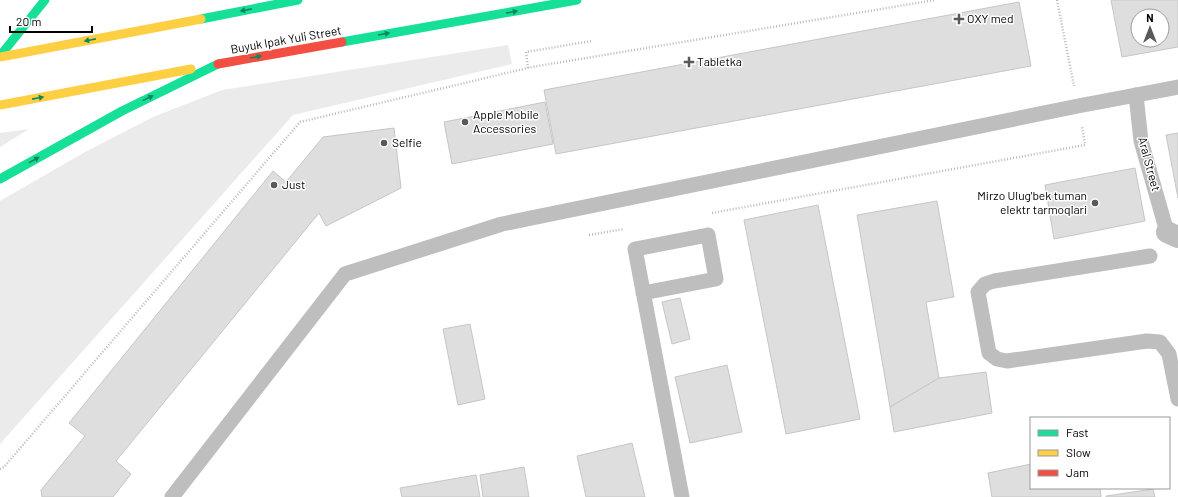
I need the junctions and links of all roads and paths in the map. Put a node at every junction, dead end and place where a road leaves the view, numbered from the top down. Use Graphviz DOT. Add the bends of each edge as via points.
graph roads {
  1 [pos="44,0"];
  2 [pos="298,0"];
  3 [pos="577,0"];
  4 [pos="935,0"];
  5 [pos="591,41"];
  6 [pos="0,57"];
  7 [pos="218,64"];
  8 [pos="528,68"];
  9 [pos="1178,87"];
  10 [pos="1136,95"];
  11 [pos="0,105"];
  12 [pos="0,179"];
  13 [pos="1173,234"];
  14 [pos="1150,256"];
  15 [pos="643,293"];
  16 [pos="1178,399"];
  17 [pos="0,469"];
  18 [pos="172,497"];
  19 [pos="682,497"];
  1 -- 6 [label="main road"];
  2 -- 6 [label="main road, one-way"];
  7 -- 3 [label="main road, Buyuk Ipak Yuli Street, one-way"];
  4 -- 8 [label="path"];
  5 -- 8 [label="path" via="526,52"];
  11 -- 7 [label="main road, Buyuk Ipak Yuli Street, one-way"];
  12 -- 7 [label="main road, one-way" via="122,111"];
  8 -- 17 [label="path" via="300,122 10,461"];
  9 -- 10 [label="lane"];
  10 -- 13 [label="lane, Aral Street" via="1141,141"];
  10 -- 18 [label="lane" via="502,224 345,274"];
  14 -- 16 [label="lane" via="985,284 978,292 989,353 997,359 1007,361 1160,342 1169,354"];
  15 -- 15 [label="lane" via="716,279 708,235 635,249"];
  15 -- 19 [label="lane"];
}
